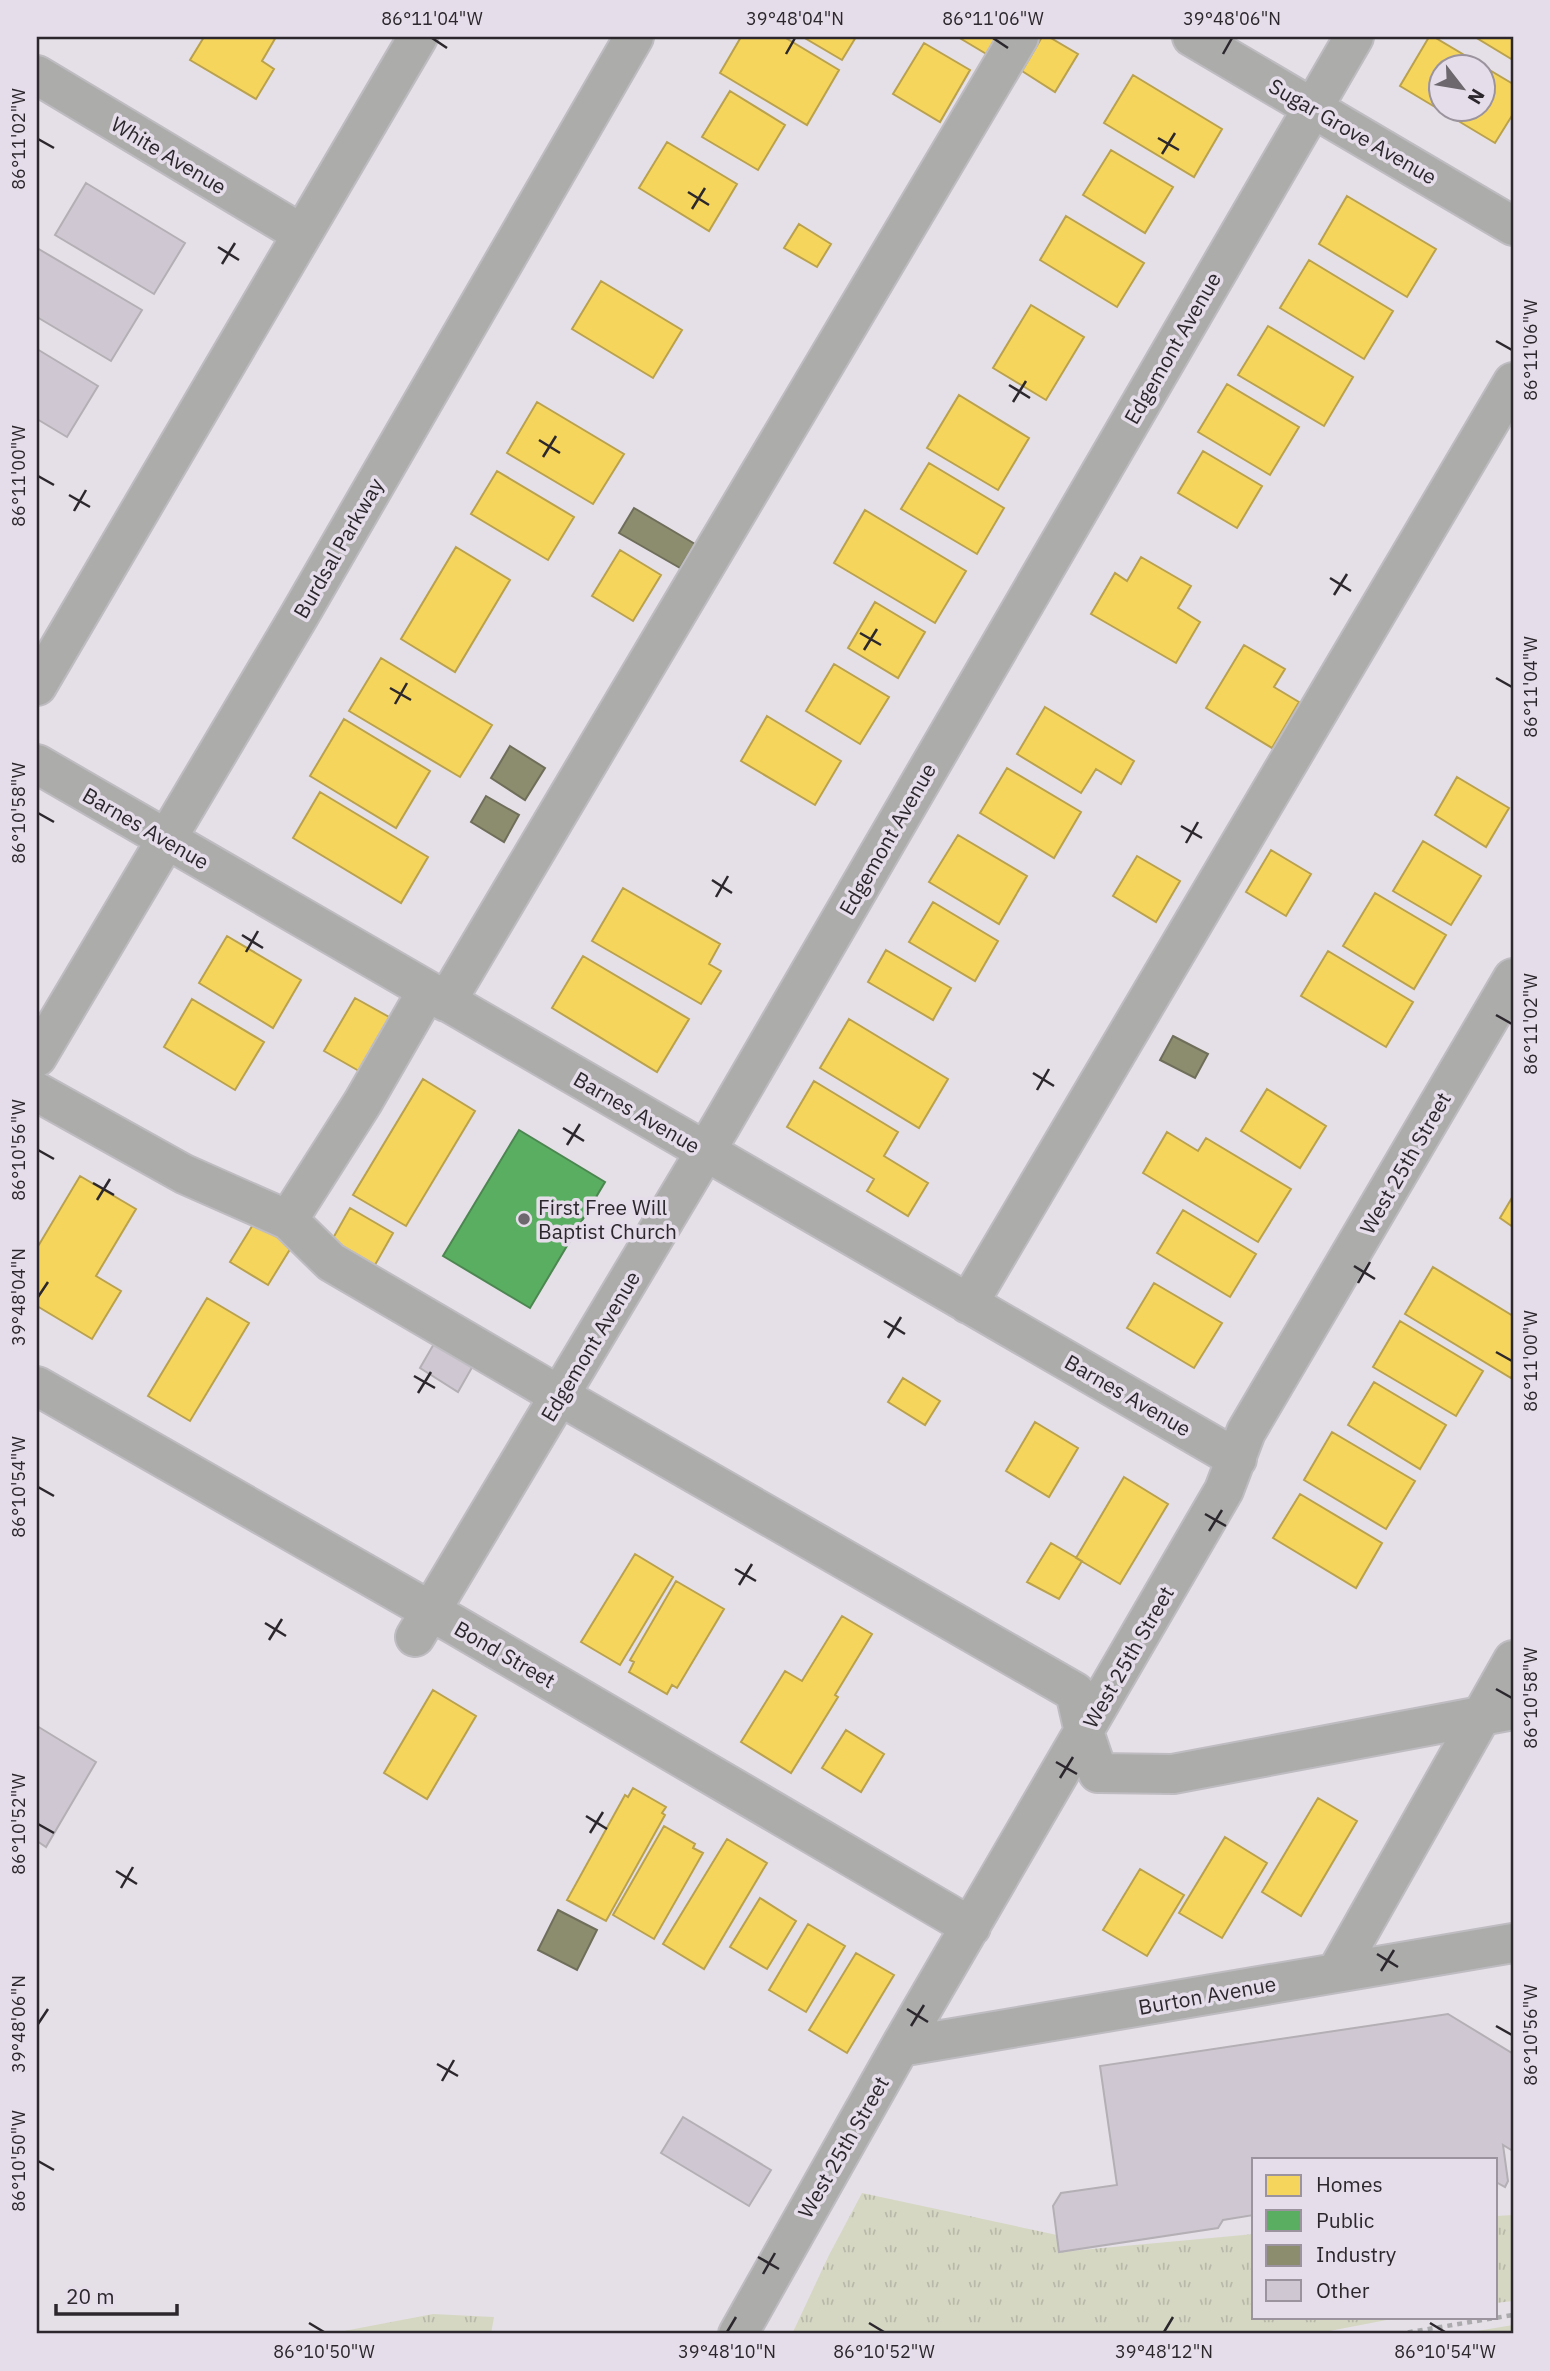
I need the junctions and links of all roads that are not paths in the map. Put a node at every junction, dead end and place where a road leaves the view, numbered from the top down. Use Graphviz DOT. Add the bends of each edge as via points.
graph roads {
  1 [pos="418,37"];
  2 [pos="634,37"];
  3 [pos="1019,37"];
  4 [pos="1192,37"];
  5 [pos="1354,37"];
  6 [pos="37,75"];
  7 [pos="1313,108"];
  8 [pos="1513,226"];
  9 [pos="302,234"];
  10 [pos="1513,382"];
  11 [pos="37,686"];
  12 [pos="37,764"];
  13 [pos="166,839"];
  14 [pos="1513,978"];
  15 [pos="437,996"];
  16 [pos="37,1057"];
  17 [pos="37,1092"];
  18 [pos="706,1151"];
  19 [pos="288,1220"];
  20 [pos="968,1304"];
  21 [pos="37,1386"];
  22 [pos="560,1396"];
  23 [pos="1237,1459"];
  24 [pos="423,1624"];
  25 [pos="1513,1660"];
  26 [pos="1497,1713"];
  27 [pos="1084,1732"];
  28 [pos="971,1927"];
  29 [pos="1513,1943"];
  30 [pos="1336,1973"];
  31 [pos="900,2047"];
  32 [pos="738,2334"];
  1 -- 9 [label="street"];
  2 -- 13 [label="street, Burdsal Parkway"];
  3 -- 15 [label="street"];
  4 -- 7 [label="street, Sugar Grove Avenue"];
  5 -- 7 [label="street, Edgemont Avenue"];
  6 -- 9 [label="street, White Avenue"];
  7 -- 8 [label="street, Sugar Grove Avenue"];
  7 -- 18 [label="street, Edgemont Avenue"];
  9 -- 11 [label="street"];
  10 -- 20 [label="street"];
  12 -- 13 [label="street, Barnes Avenue"];
  13 -- 15 [label="street, Barnes Avenue"];
  13 -- 16 [label="street, Burdsal Parkway"];
  14 -- 23 [label="street, West 25th Street" via="1247,1432"];
  15 -- 18 [label="street, Barnes Avenue"];
  15 -- 19 [label="street"];
  17 -- 19 [label="street" via="184,1174"];
  18 -- 20 [label="street, Barnes Avenue"];
  18 -- 22 [label="street, Edgemont Avenue"];
  19 -- 22 [label="street" via="331,1262"];
  20 -- 23 [label="street, Barnes Avenue"];
  21 -- 24 [label="street, Bond Street"];
  22 -- 24 [label="street, Edgemont Avenue"];
  22 -- 27 [label="street" via="1075,1692"];
  23 -- 27 [label="street, West 25th Street" via="1224,1490"];
  24 -- 28 [label="street, Bond Street"];
  25 -- 26 [label="street"];
  26 -- 27 [label="street" via="1173,1774 1098,1773"];
  26 -- 30 [label="street"];
  27 -- 28 [label="street, West 25th Street"];
  28 -- 31 [label="street, West 25th Street"];
  29 -- 30 [label="street, Burton Avenue"];
  30 -- 31 [label="street, Burton Avenue"];
  31 -- 32 [label="street, West 25th Street"];
}
